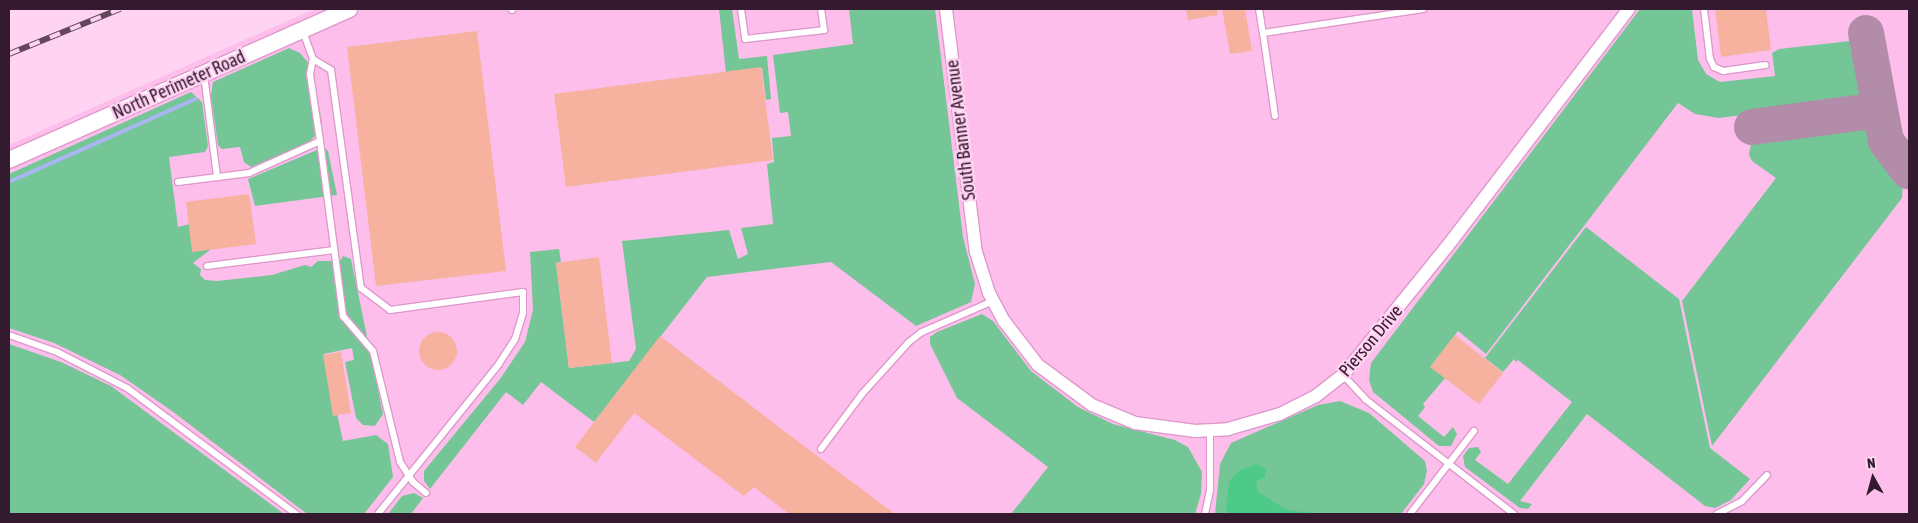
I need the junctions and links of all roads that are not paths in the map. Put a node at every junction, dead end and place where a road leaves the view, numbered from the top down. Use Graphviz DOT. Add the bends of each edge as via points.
graph roads {
  1 [pos="349,9"];
  2 [pos="741,9"];
  3 [pos="821,9"];
  4 [pos="946,9"];
  5 [pos="1259,9"];
  6 [pos="1423,9"];
  7 [pos="1629,9"];
  8 [pos="1704,9"];
  9 [pos="302,30"];
  10 [pos="1263,33"];
  11 [pos="313,59"];
  12 [pos="1766,65"];
  13 [pos="204,74"];
  14 [pos="1275,116"];
  15 [pos="320,140"];
  16 [pos="9,160"];
  17 [pos="217,177"];
  18 [pos="178,182"];
  19 [pos="334,250"];
  20 [pos="976,252"];
  21 [pos="207,266"];
  22 [pos="994,302"];
  23 [pos="9,335"];
  24 [pos="1343,375"];
  25 [pos="1210,431"];
  26 [pos="1474,431"];
  27 [pos="822,448"];
  28 [pos="1449,463"];
  29 [pos="408,475"];
  30 [pos="1767,475"];
  31 [pos="426,493"];
  32 [pos="296,514"];
  33 [pos="378,514"];
  34 [pos="1205,514"];
  35 [pos="1410,514"];
  36 [pos="1514,514"];
  37 [pos="1717,514"];
  1 -- 9 [label="street, North Perimeter Road"];
  2 -- 3 [label="lane" via="745,39 824,30"];
  4 -- 20 [label="street, South Banner Avenue"];
  5 -- 10 [label="lane"];
  6 -- 10 [label="lane"];
  7 -- 24 [label="street, Pierson Drive" via="1434,263"];
  8 -- 12 [label="lane" via="1710,59 1714,67 1723,70"];
  9 -- 11 [label="lane"];
  9 -- 13 [label="street, North Perimeter Road"];
  10 -- 14 [label="lane"];
  11 -- 15 [label="lane" via="310,74"];
  11 -- 29 [label="lane" via="331,70 361,288 390,310 523,292 523,313 515,339 499,364"];
  13 -- 16 [label="street, North Perimeter Road"];
  13 -- 17 [label="lane"];
  15 -- 17 [label="lane" via="249,172"];
  15 -- 19 [label="lane"];
  17 -- 18 [label="lane"];
  19 -- 21 [label="lane"];
  19 -- 29 [label="lane" via="343,316 373,351 395,449"];
  20 -- 22 [label="street, Pierson Drive"];
  22 -- 25 [label="street, Pierson Drive" via="1010,332 1034,361 1092,405 1149,426"];
  22 -- 27 [label="lane" via="922,332 909,342 862,394"];
  23 -- 32 [label="lane" via="83,363 135,392"];
  24 -- 25 [label="street, Pierson Drive" via="1316,396 1280,414 1250,424"];
  24 -- 28 [label="lane" via="1365,399"];
  25 -- 34 [label="lane" via="1210,490"];
  26 -- 28 [label="lane"];
  28 -- 35 [label="lane"];
  28 -- 36 [label="lane"];
  29 -- 31 [label="lane"];
  29 -- 33 [label="lane"];
  30 -- 37 [label="lane" via="1742,501"];
}
